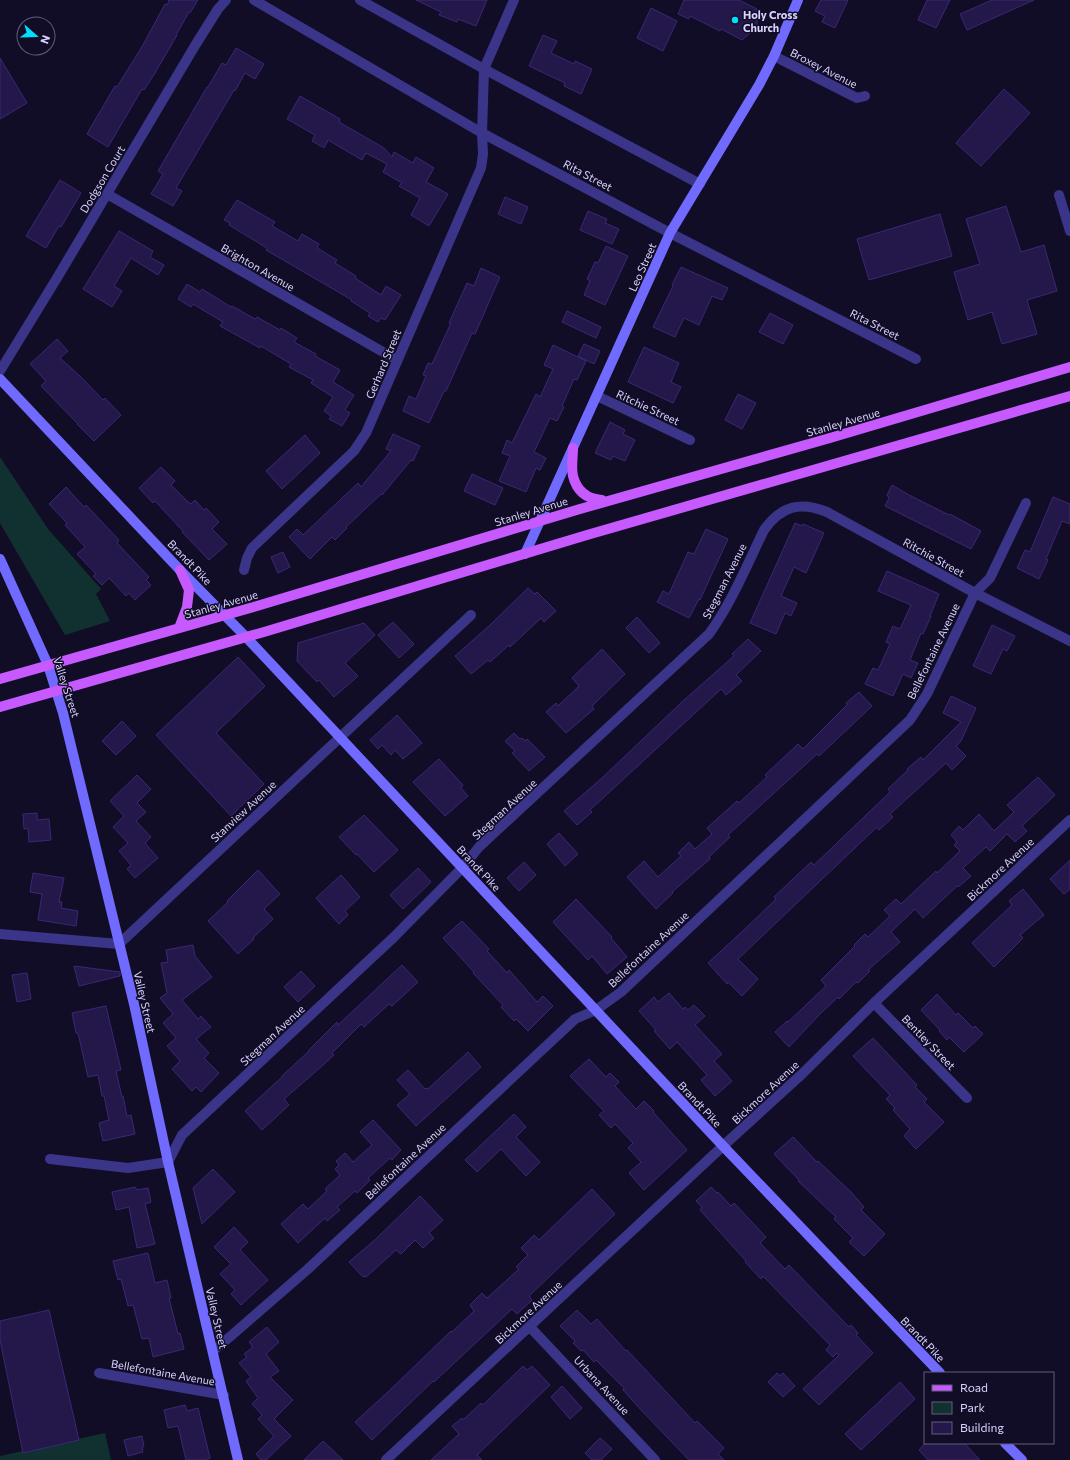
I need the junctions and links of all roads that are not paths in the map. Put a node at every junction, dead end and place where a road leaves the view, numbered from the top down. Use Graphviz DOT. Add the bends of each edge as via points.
graph roads {
  1 [pos="226,0"];
  2 [pos="254,0"];
  3 [pos="360,0"];
  4 [pos="514,0"];
  5 [pos="798,0"];
  6 [pos="774,56"];
  7 [pos="484,69"];
  8 [pos="865,96"];
  9 [pos="482,133"];
  10 [pos="700,184"];
  11 [pos="107,194"];
  12 [pos="1059,195"];
  13 [pos="1070,231"];
  14 [pos="670,233"];
  15 [pos="916,359"];
  16 [pos="397,360"];
  17 [pos="1070,368"];
  18 [pos="0,371"];
  19 [pos="0,379"];
  20 [pos="597,396"];
  21 [pos="1070,396"];
  22 [pos="690,440"];
  23 [pos="573,448"];
  24 [pos="608,501"];
  25 [pos="1026,503"];
  26 [pos="785,510"];
  27 [pos="540,521"];
  28 [pos="525,554"];
  29 [pos="0,559"];
  30 [pos="180,570"];
  31 [pos="244,570"];
  32 [pos="975,593"];
  33 [pos="471,614"];
  34 [pos="224,615"];
  35 [pos="180,628"];
  36 [pos="246,637"];
  37 [pos="1070,641"];
  38 [pos="48,666"];
  39 [pos="0,679"];
  40 [pos="57,691"];
  41 [pos="0,707"];
  42 [pos="340,737"];
  43 [pos="1070,820"];
  44 [pos="463,867"];
  45 [pos="0,934"];
  46 [pos="119,944"];
  47 [pos="874,1004"];
  48 [pos="596,1010"];
  49 [pos="967,1098"];
  50 [pos="723,1146"];
  51 [pos="50,1159"];
  52 [pos="168,1162"];
  53 [pos="530,1326"];
  54 [pos="213,1351"];
  55 [pos="939,1372"];
  56 [pos="99,1373"];
  57 [pos="224,1395"];
  58 [pos="1007,1444"];
  59 [pos="238,1460"];
  60 [pos="386,1460"];
  61 [pos="655,1460"];
  62 [pos="1022,1460"];
  1 -- 11 [label="street, Dodgson Court" via="196,44"];
  2 -- 9 [label="street, Rita Street"];
  3 -- 7 [label="street"];
  4 -- 7 [label="street"];
  5 -- 6 [label="street, Leo Street"];
  6 -- 8 [label="street, Broxey Avenue" via="857,98"];
  6 -- 10 [label="street, Leo Street"];
  7 -- 9 [label="street, Gerhard Street"];
  7 -- 10 [label="street"];
  9 -- 14 [label="street, Rita Street"];
  9 -- 16 [label="street, Gerhard Street" via="481,168"];
  10 -- 14 [label="street, Leo Street"];
  11 -- 16 [label="street, Brighton Avenue"];
  11 -- 18 [label="street, Dodgson Court"];
  12 -- 13 [label="street"];
  14 -- 15 [label="street, Rita Street"];
  14 -- 20 [label="street, Leo Street"];
  16 -- 31 [label="street, Gerhard Street" via="366,433 354,451 252,548"];
  17 -- 24 [label="main road, Stanley Avenue"];
  19 -- 30 [label="street, Brandt Pike"];
  20 -- 22 [label="street, Ritchie Street"];
  20 -- 23 [label="street, Leo Street"];
  21 -- 28 [label="main road"];
  23 -- 24 [label="main road" via="572,476 580,491 591,499"];
  23 -- 27 [label="street, Leo Street"];
  24 -- 27 [label="main road, Stanley Avenue"];
  25 -- 32 [label="street, Bellefontaine Avenue" via="990,578"];
  26 -- 32 [label="street, Ritchie Street" via="809,506 827,512"];
  26 -- 44 [label="street, Stegman Avenue" via="770,520 728,604 709,634 479,847"];
  27 -- 28 [label="street, Leo Street"];
  27 -- 34 [label="main road, Stanley Avenue"];
  28 -- 36 [label="main road"];
  29 -- 38 [label="street, Valley Street"];
  30 -- 34 [label="street, Brandt Pike"];
  30 -- 35 [label="main road" via="189,590 188,607"];
  32 -- 37 [label="street, Ritchie Street"];
  32 -- 48 [label="street, Bellefontaine Avenue" via="927,694 910,720 620,992"];
  33 -- 42 [label="street, Stanview Avenue"];
  34 -- 35 [label="main road, Stanley Avenue"];
  34 -- 36 [label="street, Brandt Pike"];
  35 -- 38 [label="main road, Stanley Avenue"];
  36 -- 40 [label="main road"];
  36 -- 42 [label="street, Brandt Pike"];
  38 -- 39 [label="main road, Stanley Avenue"];
  38 -- 40 [label="street, Valley Street"];
  40 -- 41 [label="main road"];
  40 -- 46 [label="street, Valley Street"];
  42 -- 44 [label="street, Brandt Pike" via="427,832"];
  42 -- 46 [label="street, Stanview Avenue"];
  43 -- 47 [label="street, Bickmore Avenue"];
  44 -- 48 [label="street, Brandt Pike"];
  44 -- 52 [label="street, Stegman Avenue" via="379,951 182,1135"];
  45 -- 46 [label="street"];
  46 -- 52 [label="street, Valley Street"];
  47 -- 49 [label="street, Bentley Street"];
  47 -- 50 [label="street, Bickmore Avenue"];
  48 -- 50 [label="street, Brandt Pike"];
  48 -- 54 [label="street, Bellefontaine Avenue" via="575,1018 308,1268"];
  50 -- 53 [label="street, Bickmore Avenue"];
  50 -- 55 [label="street, Brandt Pike"];
  51 -- 52 [label="street" via="128,1168"];
  52 -- 54 [label="street, Valley Street"];
  53 -- 60 [label="street, Bickmore Avenue"];
  53 -- 61 [label="street, Urbana Avenue"];
  54 -- 57 [label="street, Valley Street"];
  56 -- 57 [label="street, Bellefontaine Avenue"];
  57 -- 59 [label="street, Valley Street"];
  58 -- 62 [label="street"];
}
